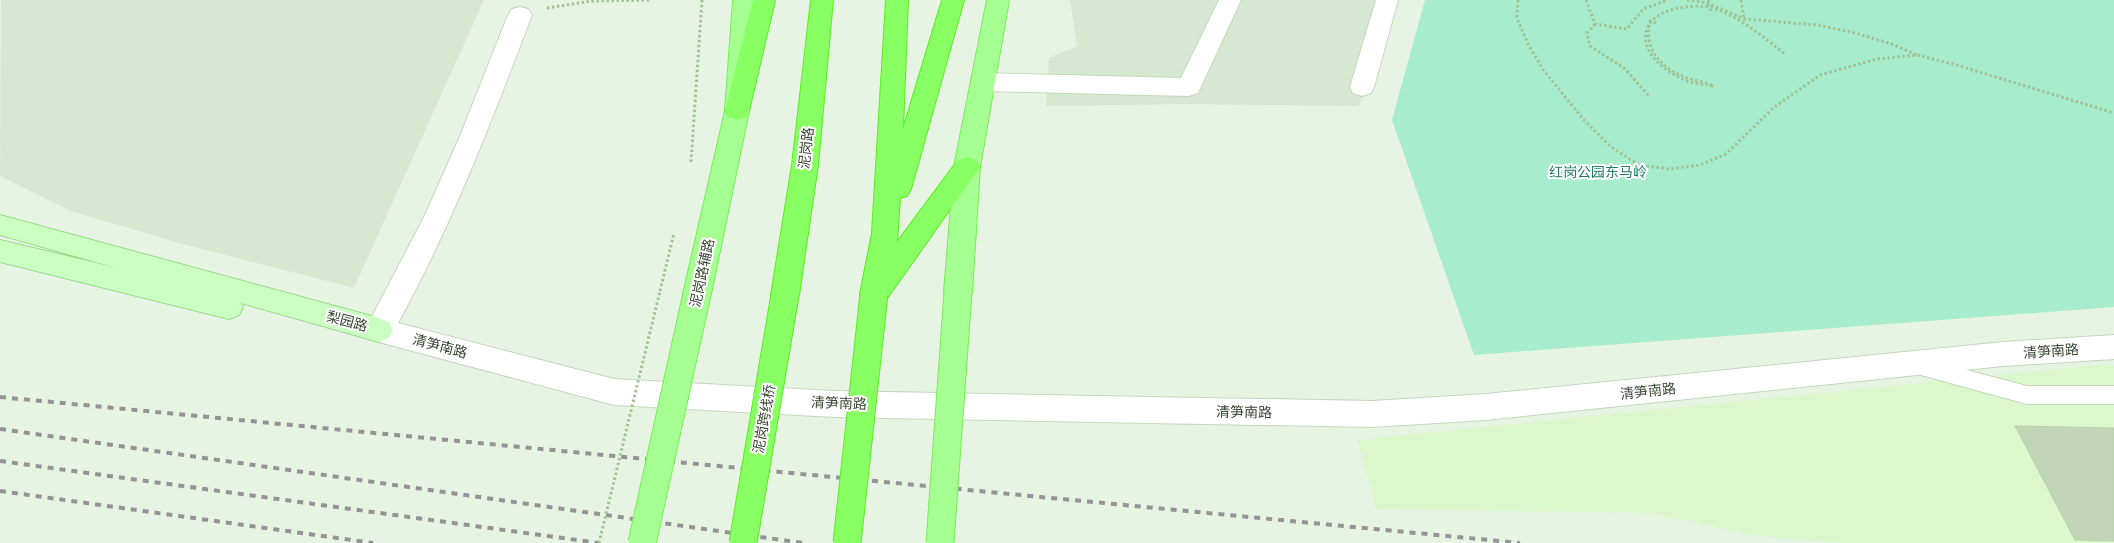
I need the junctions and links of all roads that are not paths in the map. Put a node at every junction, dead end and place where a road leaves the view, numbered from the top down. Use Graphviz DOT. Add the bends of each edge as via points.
graph roads {
  1 [pos="744,0"];
  2 [pos="764,0"];
  3 [pos="822,0"];
  4 [pos="897,0"];
  5 [pos="953,0"];
  6 [pos="998,0"];
  7 [pos="1230,0"];
  8 [pos="1387,0"];
  9 [pos="520,15"];
  10 [pos="983,82"];
  11 [pos="1362,87"];
  12 [pos="737,111"];
  13 [pos="967,167"];
  14 [pos="0,225"];
  15 [pos="885,233"];
  16 [pos="0,252"];
  17 [pos="874,294"];
  18 [pos="785,295"];
  19 [pos="379,330"];
  20 [pos="2114,347"];
  21 [pos="1911,364"];
  22 [pos="2114,395"];
  23 [pos="642,543"];
  24 [pos="743,543"];
  25 [pos="847,543"];
  26 [pos="940,543"];
  1 -- 12 [label="main road, 泥岗路辅路"];
  2 -- 12 [label="highway"];
  3 -- 18 [label="highway, 泥岗路" via="805,166"];
  4 -- 15 [label="highway"];
  5 -- 15 [label="highway"];
  6 -- 10 [label="main road"];
  7 -- 10 [label="street" via="1189,87"];
  8 -- 11 [label="street"];
  9 -- 19 [label="street" via="457,175 398,298"];
  10 -- 13 [label="main road"];
  12 -- 23 [label="main road, 泥岗路辅路, bridge"];
  13 -- 17 [label="highway"];
  13 -- 26 [label="main road, bridge"];
  14 -- 19 [label="street, 梨园路"];
  15 -- 17 [label="highway"];
  16 -- 19 [label="street, 梨园路" via="214,304"];
  17 -- 25 [label="highway, bridge"];
  18 -- 24 [label="highway, 泥岗跨线桥, bridge"];
  19 -- 21 [label="street, 清笋南路" via="614,392 844,404 1372,414 1486,407"];
  20 -- 21 [label="street, 清笋南路"];
  21 -- 22 [label="lane" via="2027,395"];
}
